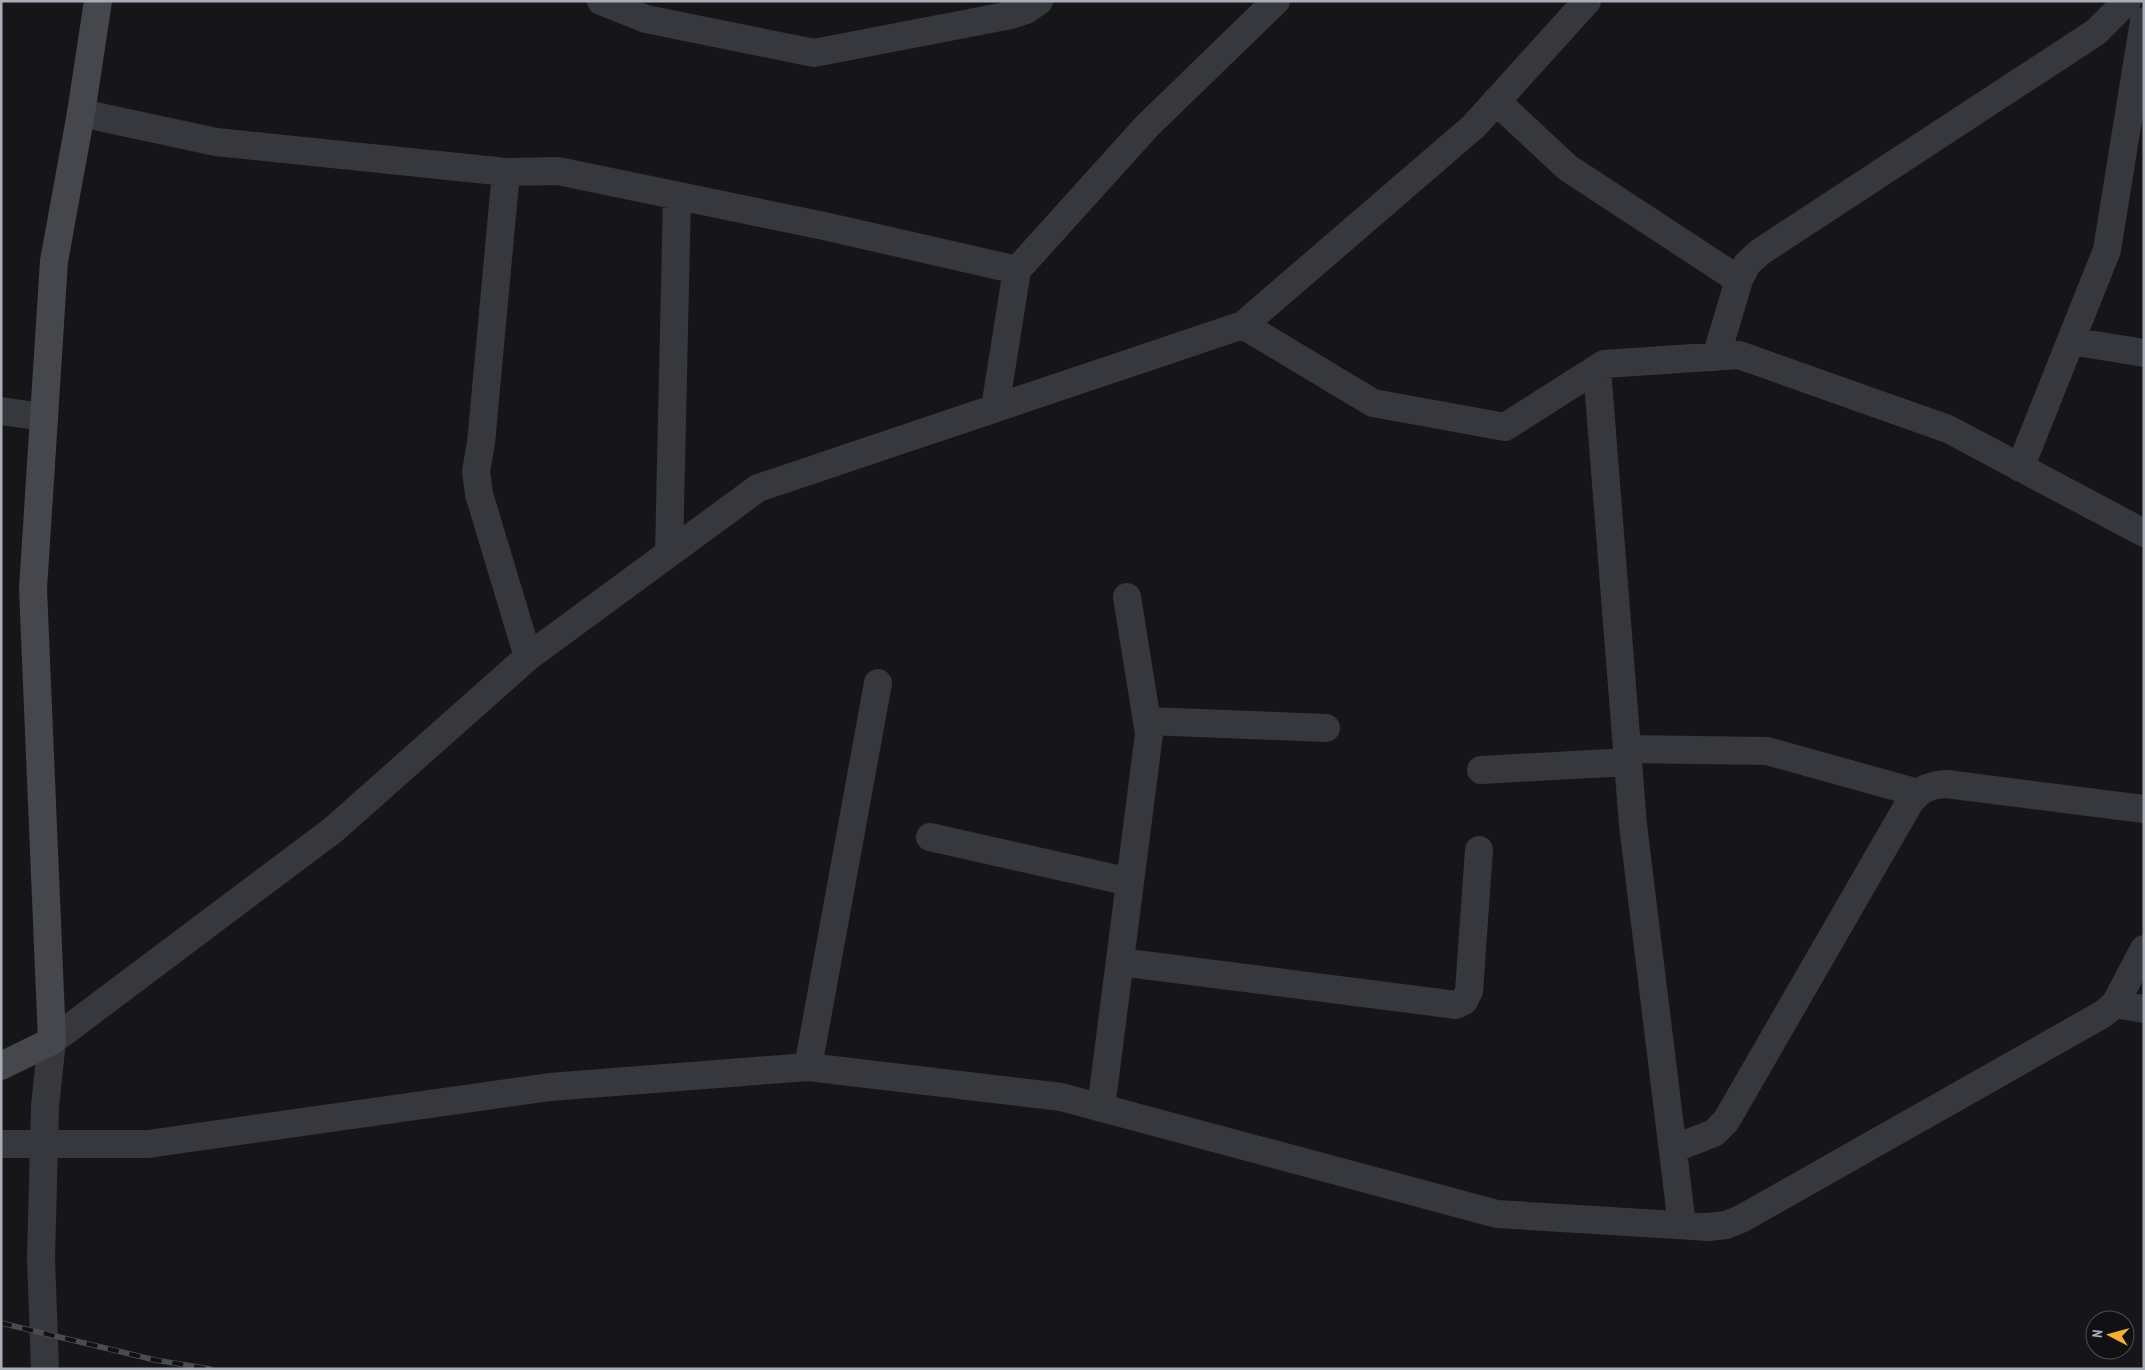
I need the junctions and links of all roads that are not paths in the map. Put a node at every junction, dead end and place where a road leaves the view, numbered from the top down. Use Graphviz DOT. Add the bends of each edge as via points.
graph roads {
  1 [pos="98,1"];
  2 [pos="601,1"];
  3 [pos="1039,1"];
  4 [pos="1276,1"];
  5 [pos="2127,1"];
  6 [pos="1583,3"];
  7 [pos="646,10"];
  8 [pos="2144,20"];
  9 [pos="1496,101"];
  10 [pos="81,113"];
  11 [pos="506,172"];
  12 [pos="677,196"];
  13 [pos="1017,270"];
  14 [pos="1739,280"];
  15 [pos="1243,325"];
  16 [pos="2071,341"];
  17 [pos="2144,353"];
  18 [pos="1716,357"];
  19 [pos="1597,369"];
  20 [pos="995,408"];
  21 [pos="1,411"];
  22 [pos="44,417"];
  23 [pos="2020,468"];
  24 [pos="2144,533"];
  25 [pos="669,553"];
  26 [pos="1127,597"];
  27 [pos="528,657"];
  28 [pos="878,682"];
  29 [pos="1148,722"];
  30 [pos="1326,728"];
  31 [pos="1628,755"];
  32 [pos="1481,770"];
  33 [pos="1918,793"];
  34 [pos="2144,809"];
  35 [pos="930,837"];
  36 [pos="1480,850"];
  37 [pos="1130,882"];
  38 [pos="2144,949"];
  39 [pos="1120,962"];
  40 [pos="2115,1004"];
  41 [pos="2144,1009"];
  42 [pos="52,1041"];
  43 [pos="1,1066"];
  44 [pos="808,1067"];
  45 [pos="1101,1108"];
  46 [pos="1,1144"];
  47 [pos="1673,1150"];
  48 [pos="1682,1226"];
  49 [pos="45,1364"];
  1 -- 10 [label="main road"];
  2 -- 7 [label="street"];
  3 -- 7 [label="street" via="1011,15 814,53"];
  4 -- 13 [label="street" via="1147,126"];
  5 -- 14 [label="street" via="2096,32 1760,252 1747,264"];
  6 -- 9 [label="street"];
  8 -- 16 [label="street" via="2107,250"];
  9 -- 14 [label="street" via="1568,168"];
  9 -- 15 [label="street" via="1474,126"];
  10 -- 11 [label="street" via="216,142"];
  10 -- 22 [label="main road" via="54,261"];
  11 -- 12 [label="street" via="558,171"];
  11 -- 27 [label="street" via="476,471 478,494"];
  12 -- 13 [label="street"];
  12 -- 25 [label="street"];
  13 -- 20 [label="street"];
  14 -- 18 [label="street"];
  15 -- 19 [label="street" via="1373,403 1505,426"];
  15 -- 20 [label="street"];
  16 -- 17 [label="street"];
  16 -- 23 [label="street"];
  18 -- 19 [label="street" via="1604,364"];
  18 -- 23 [label="street" via="1739,355 1948,429"];
  19 -- 31 [label="street"];
  20 -- 25 [label="street" via="758,488"];
  21 -- 22 [label="street"];
  22 -- 42 [label="main road" via="33,589"];
  23 -- 24 [label="street"];
  25 -- 27 [label="street"];
  26 -- 29 [label="street"];
  27 -- 42 [label="street" via="334,830"];
  28 -- 44 [label="street"];
  29 -- 30 [label="street"];
  29 -- 37 [label="street" via="1148,747"];
  31 -- 32 [label="street"];
  31 -- 33 [label="street" via="1767,751"];
  31 -- 47 [label="street" via="1634,835"];
  33 -- 34 [label="street" via="1926,787 1946,784"];
  33 -- 47 [label="street" via="1726,1121 1714,1133"];
  35 -- 37 [label="street"];
  36 -- 39 [label="street" via="1469,991 1464,1001 1456,1005"];
  37 -- 39 [label="street"];
  38 -- 40 [label="street"];
  39 -- 45 [label="street"];
  40 -- 41 [label="street"];
  40 -- 48 [label="street" via="2103,1014 1741,1219 1710,1227"];
  42 -- 43 [label="main road"];
  42 -- 49 [label="street" via="45,1106 41,1258"];
  44 -- 45 [label="street" via="1061,1098"];
  44 -- 46 [label="street" via="550,1087 148,1144"];
  45 -- 48 [label="street" via="1497,1214"];
  47 -- 48 [label="street"];
}
